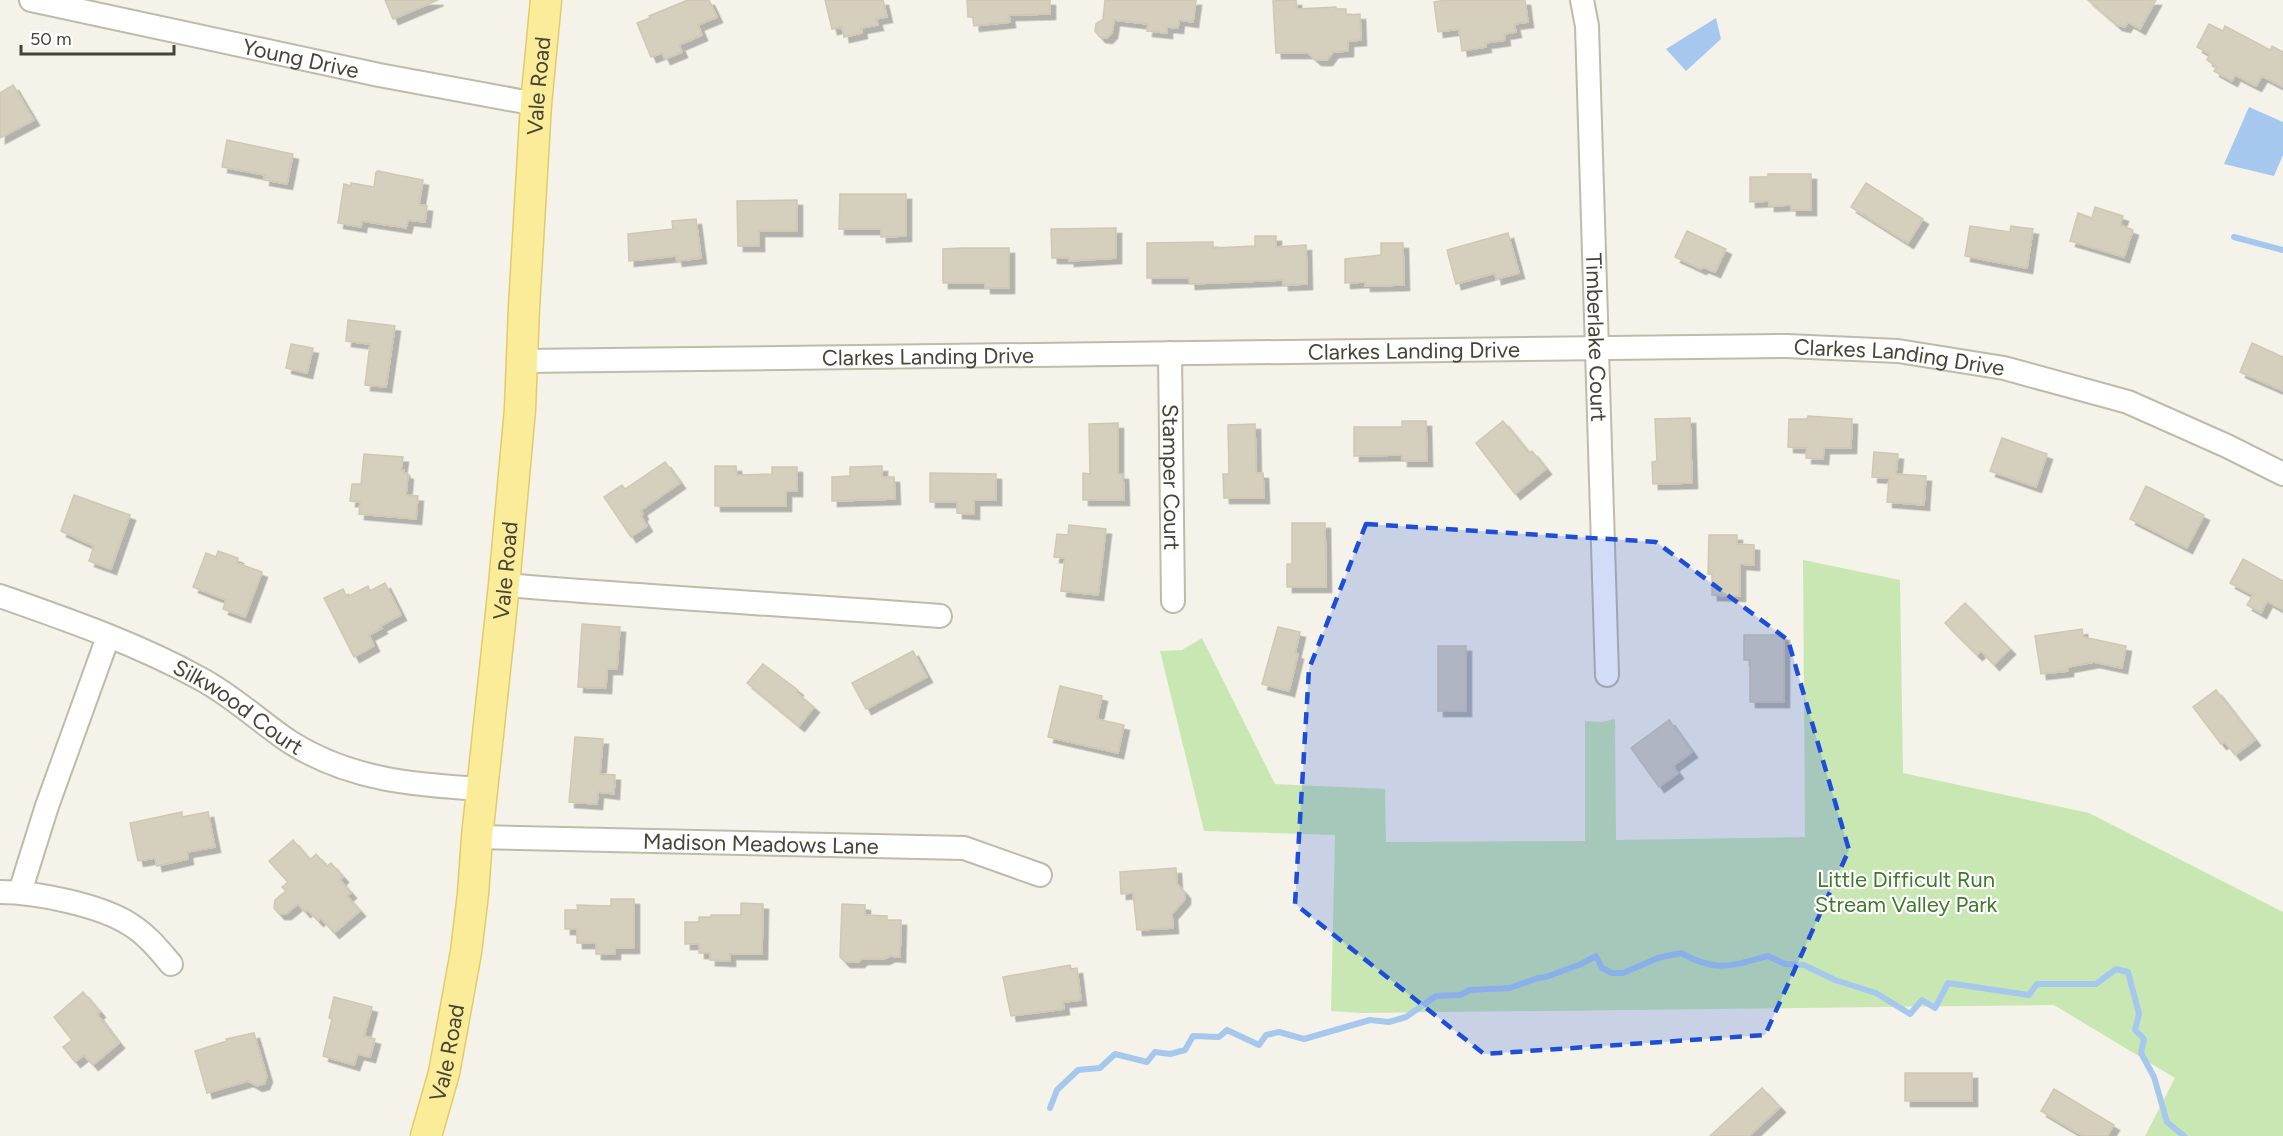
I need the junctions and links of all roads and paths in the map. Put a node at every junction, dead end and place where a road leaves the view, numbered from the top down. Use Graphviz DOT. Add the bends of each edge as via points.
graph roads {
  1 [pos="31,0"];
  2 [pos="546,0"];
  3 [pos="1582,0"];
  4 [pos="536,104"];
  5 [pos="1597,348"];
  6 [pos="1170,353"];
  7 [pos="522,361"];
  8 [pos="2283,474"];
  9 [pos="504,585"];
  10 [pos="0,596"];
  11 [pos="1173,602"];
  12 [pos="940,616"];
  13 [pos="108,637"];
  14 [pos="1607,675"];
  15 [pos="482,789"];
  16 [pos="477,837"];
  17 [pos="1040,875"];
  18 [pos="10,892"];
  19 [pos="171,964"];
  20 [pos="426,1136"];
  1 -- 4 [label="street, Young Drive" via="379,75"];
  2 -- 4 [label="main road, Vale Road"];
  3 -- 5 [label="street, Timberlake Court" via="1587,26"];
  4 -- 7 [label="main road, Vale Road"];
  5 -- 6 [label="street, Clarkes Landing Drive"];
  5 -- 8 [label="street, Clarkes Landing Drive" via="1787,346 1898,351 1976,362 2128,402"];
  5 -- 14 [label="street, Timberlake Court"];
  6 -- 7 [label="street, Clarkes Landing Drive"];
  6 -- 11 [label="street, Stamper Court"];
  7 -- 9 [label="main road, Vale Road"];
  9 -- 12 [label="street"];
  9 -- 15 [label="main road, Vale Road"];
  10 -- 13 [label="street, Silkwood Court"];
  13 -- 15 [label="street, Silkwood Court" via="170,662 204,681 325,761 360,774 413,784"];
  13 -- 18 [label="street" via="51,797"];
  15 -- 16 [label="main road, Vale Road"];
  16 -- 17 [label="street, Madison Meadows Lane" via="964,848"];
  16 -- 20 [label="main road, Vale Road" via="456,1012"];
  18 -- 19 [label="street" via="42,895 115,916 132,925"];
}
